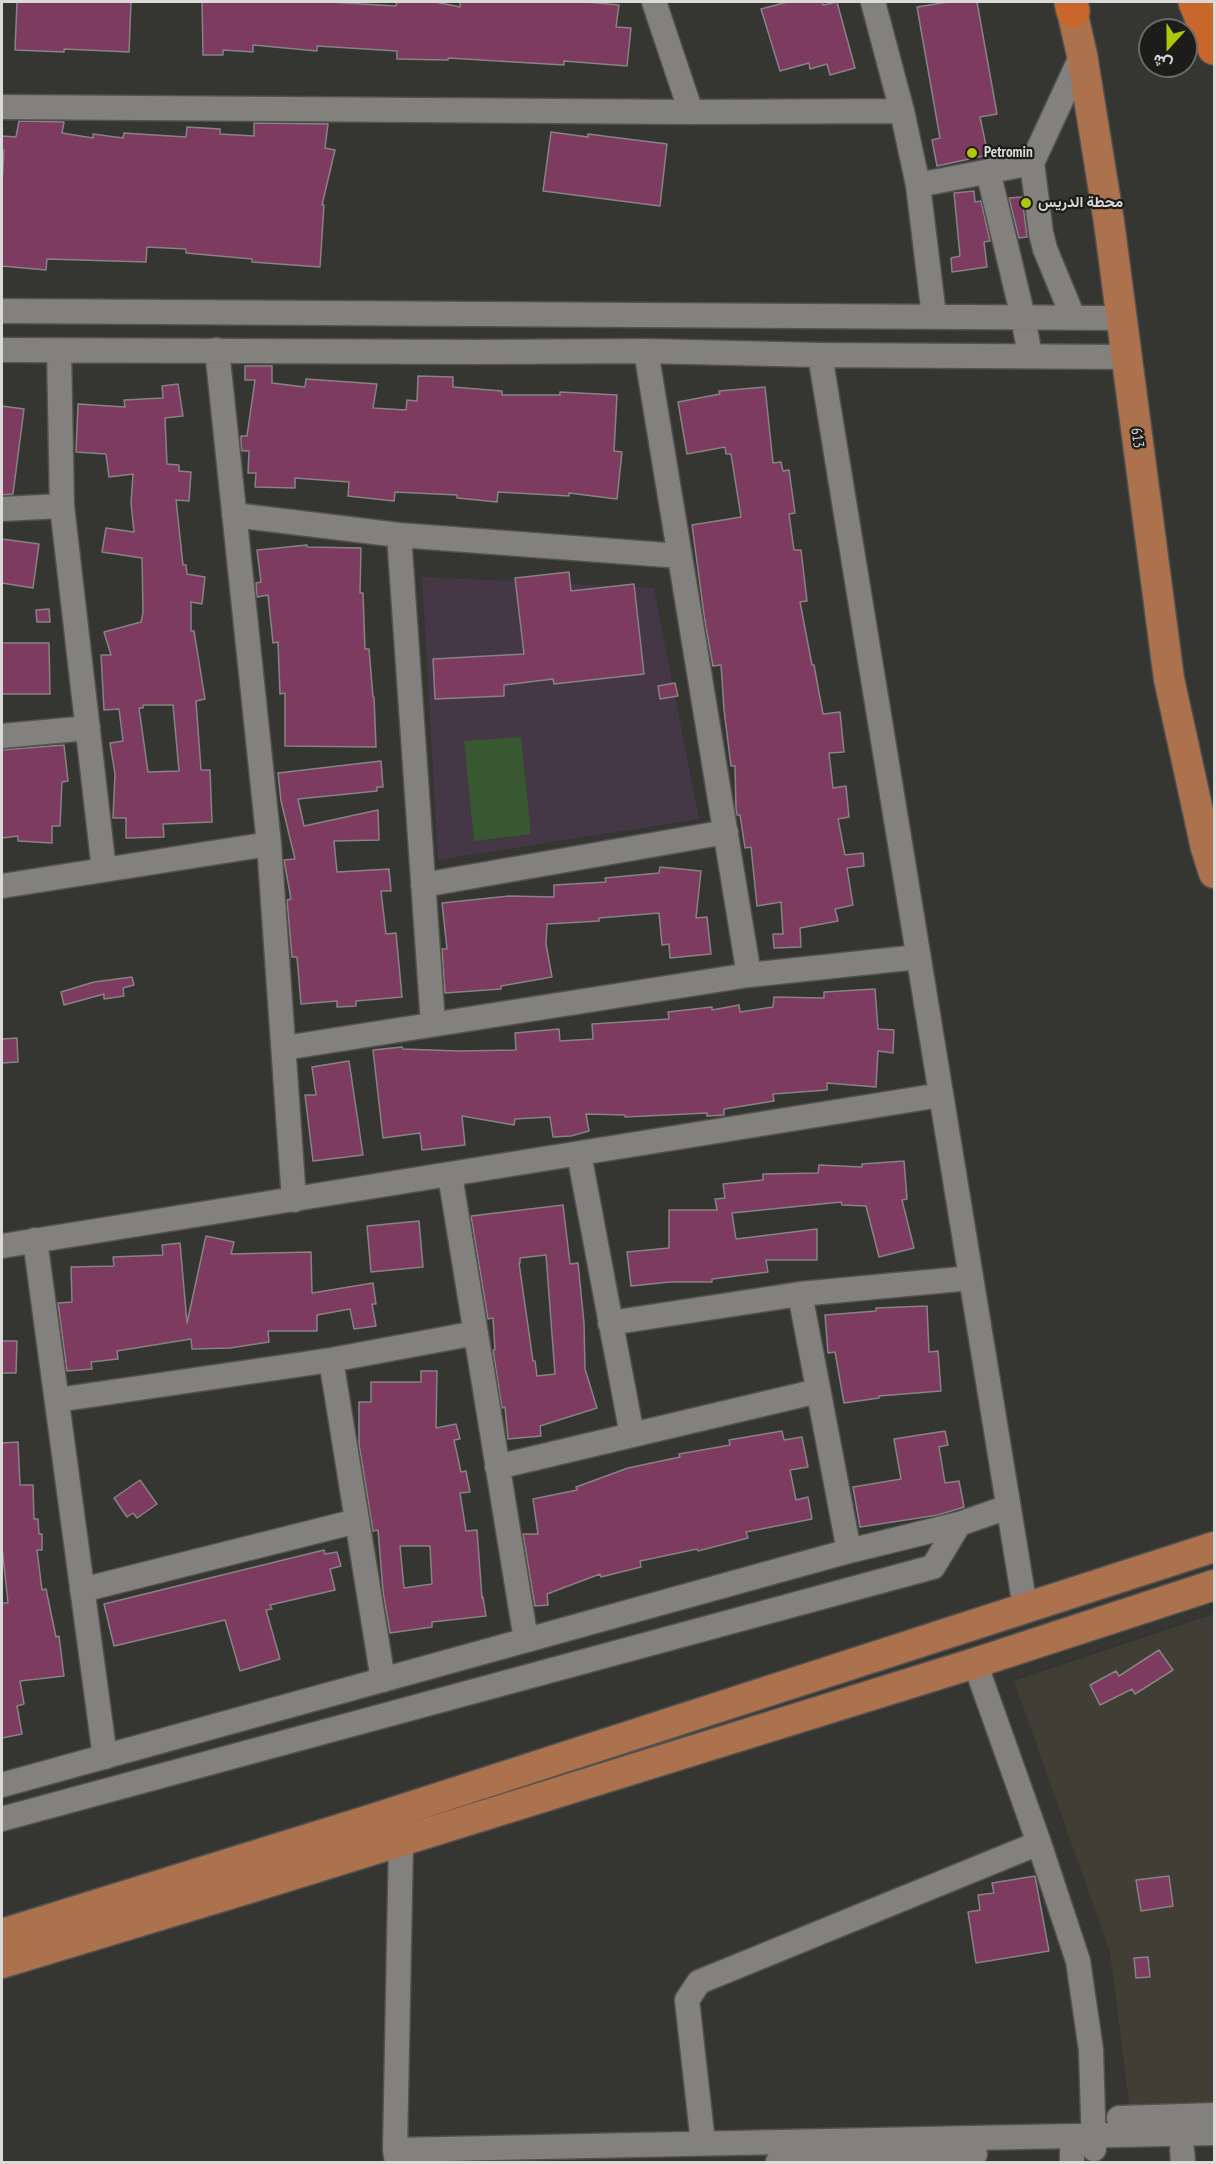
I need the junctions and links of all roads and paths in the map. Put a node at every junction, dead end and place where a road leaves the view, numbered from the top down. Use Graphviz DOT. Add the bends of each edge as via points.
graph roads {
  1 [pos="654,2"];
  2 [pos="873,2"];
  3 [pos="1195,2"];
  4 [pos="1071,5"];
  5 [pos="1215,48"];
  6 [pos="1082,55"];
  7 [pos="2,107"];
  8 [pos="902,111"];
  9 [pos="691,112"];
  10 [pos="1032,163"];
  11 [pos="988,171"];
  12 [pos="918,185"];
  13 [pos="2,311"];
  14 [pos="934,316"];
  15 [pos="1023,317"];
  16 [pos="1073,317"];
  17 [pos="1121,318"];
  18 [pos="2,350"];
  19 [pos="217,350"];
  20 [pos="59,351"];
  21 [pos="646,351"];
  22 [pos="820,355"];
  23 [pos="1030,356"];
  24 [pos="1126,357"];
  25 [pos="62,506"];
  26 [pos="2,508"];
  27 [pos="234,514"];
  28 [pos="399,535"];
  29 [pos="680,556"];
  30 [pos="88,729"];
  31 [pos="2,736"];
  32 [pos="726,832"];
  33 [pos="269,844"];
  34 [pos="104,870"];
  35 [pos="1215,873"];
  36 [pos="423,885"];
  37 [pos="2,886"];
  38 [pos="918,957"];
  39 [pos="749,975"];
  40 [pos="433,1024"];
  41 [pos="284,1048"];
  42 [pos="941,1095"];
  43 [pos="579,1154"];
  44 [pos="450,1175"];
  45 [pos="294,1200"];
  46 [pos="35,1240"];
  47 [pos="2,1245"];
  48 [pos="971,1278"];
  49 [pos="800,1294"];
  50 [pos="610,1323"];
  51 [pos="476,1334"];
  52 [pos="331,1360"];
  53 [pos="818,1391"];
  54 [pos="57,1400"];
  55 [pos="632,1435"];
  56 [pos="497,1467"];
  57 [pos="1008,1507"];
  58 [pos="357,1521"];
  59 [pos="959,1524"];
  60 [pos="1215,1547"];
  61 [pos="849,1551"];
  62 [pos="1215,1585"];
  63 [pos="82,1590"];
  64 [pos="1024,1607"];
  65 [pos="526,1640"];
  66 [pos="975,1663"];
  67 [pos="383,1680"];
  68 [pos="105,1757"];
  69 [pos="2,1785"];
  70 [pos="2,1819"];
  71 [pos="401,1841"];
  72 [pos="1039,1843"];
  73 [pos="2,1934"];
  74 [pos="2,1963"];
  75 [pos="1215,2115"];
  76 [pos="1119,2118"];
  77 [pos="1215,2133"];
  78 [pos="703,2143"];
  79 [pos="1215,2149"];
  80 [pos="1083,2150"];
  81 [pos="396,2156"];
  82 [pos="1182,2156"];
  83 [pos="778,2163"];
  1 -- 9 [label="street"];
  2 -- 8 [label="street"];
  3 -- 5 [label="highway"];
  4 -- 6 [label="main road, 613"];
  6 -- 10 [label="street"];
  6 -- 17 [label="main road, 613"];
  7 -- 9 [label="street"];
  8 -- 9 [label="street"];
  8 -- 12 [label="street"];
  10 -- 11 [label="street"];
  10 -- 16 [label="street" via="1041,234"];
  11 -- 12 [label="street"];
  11 -- 15 [label="street"];
  12 -- 14 [label="street"];
  13 -- 14 [label="street"];
  14 -- 15 [label="street"];
  15 -- 16 [label="street"];
  15 -- 23 [label="street"];
  16 -- 17 [label="street"];
  17 -- 24 [label="main road, 613"];
  18 -- 20 [label="street"];
  19 -- 20 [label="street"];
  19 -- 21 [label="street"];
  19 -- 27 [label="street"];
  20 -- 25 [label="street"];
  21 -- 22 [label="street"];
  21 -- 29 [label="street"];
  22 -- 23 [label="street"];
  22 -- 38 [label="street"];
  23 -- 24 [label="street"];
  24 -- 35 [label="main road, 613" via="1171,689"];
  25 -- 26 [label="street"];
  25 -- 30 [label="street"];
  27 -- 28 [label="street"];
  27 -- 33 [label="street"];
  28 -- 29 [label="street"];
  28 -- 36 [label="street"];
  29 -- 32 [label="street"];
  30 -- 31 [label="street"];
  30 -- 34 [label="street"];
  32 -- 36 [label="street"];
  32 -- 39 [label="street"];
  33 -- 34 [label="street"];
  33 -- 41 [label="street"];
  34 -- 37 [label="street"];
  36 -- 40 [label="street"];
  38 -- 39 [label="street"];
  38 -- 42 [label="street"];
  39 -- 40 [label="street"];
  40 -- 41 [label="street"];
  41 -- 45 [label="street"];
  42 -- 43 [label="street"];
  42 -- 48 [label="street"];
  43 -- 44 [label="street"];
  43 -- 50 [label="street"];
  44 -- 45 [label="street"];
  44 -- 51 [label="street"];
  45 -- 46 [label="street"];
  46 -- 47 [label="street"];
  46 -- 54 [label="street"];
  48 -- 49 [label="street"];
  48 -- 57 [label="street"];
  49 -- 50 [label="street"];
  49 -- 53 [label="street"];
  50 -- 55 [label="street"];
  51 -- 52 [label="street"];
  51 -- 56 [label="street"];
  52 -- 54 [label="street"];
  52 -- 58 [label="street"];
  53 -- 55 [label="street"];
  53 -- 61 [label="street"];
  54 -- 63 [label="street"];
  55 -- 56 [label="street"];
  56 -- 65 [label="street"];
  57 -- 59 [label="street"];
  57 -- 64 [label="street"];
  58 -- 63 [label="street"];
  58 -- 67 [label="street"];
  59 -- 61 [label="street"];
  59 -- 70 [label="street" via="933,1567"];
  60 -- 64 [label="main road"];
  61 -- 65 [label="street"];
  62 -- 66 [label="main road"];
  63 -- 68 [label="street"];
  64 -- 73 [label="main road"];
  65 -- 67 [label="street"];
  66 -- 71 [label="main road"];
  66 -- 72 [label="street"];
  67 -- 68 [label="street"];
  68 -- 69 [label="street"];
  71 -- 74 [label="main road"];
  71 -- 81 [label="street"];
  72 -- 78 [label="street" via="699,1982 687,2000"];
  72 -- 80 [label="street" via="1078,1961 1091,2050"];
  75 -- 76 [label="street"];
  77 -- 80 [label="street"];
  78 -- 80 [label="street"];
  78 -- 81 [label="street"];
  79 -- 82 [label="street"];
  80 -- 82 [label="street"];
  80 -- 83 [label="street"];
}
